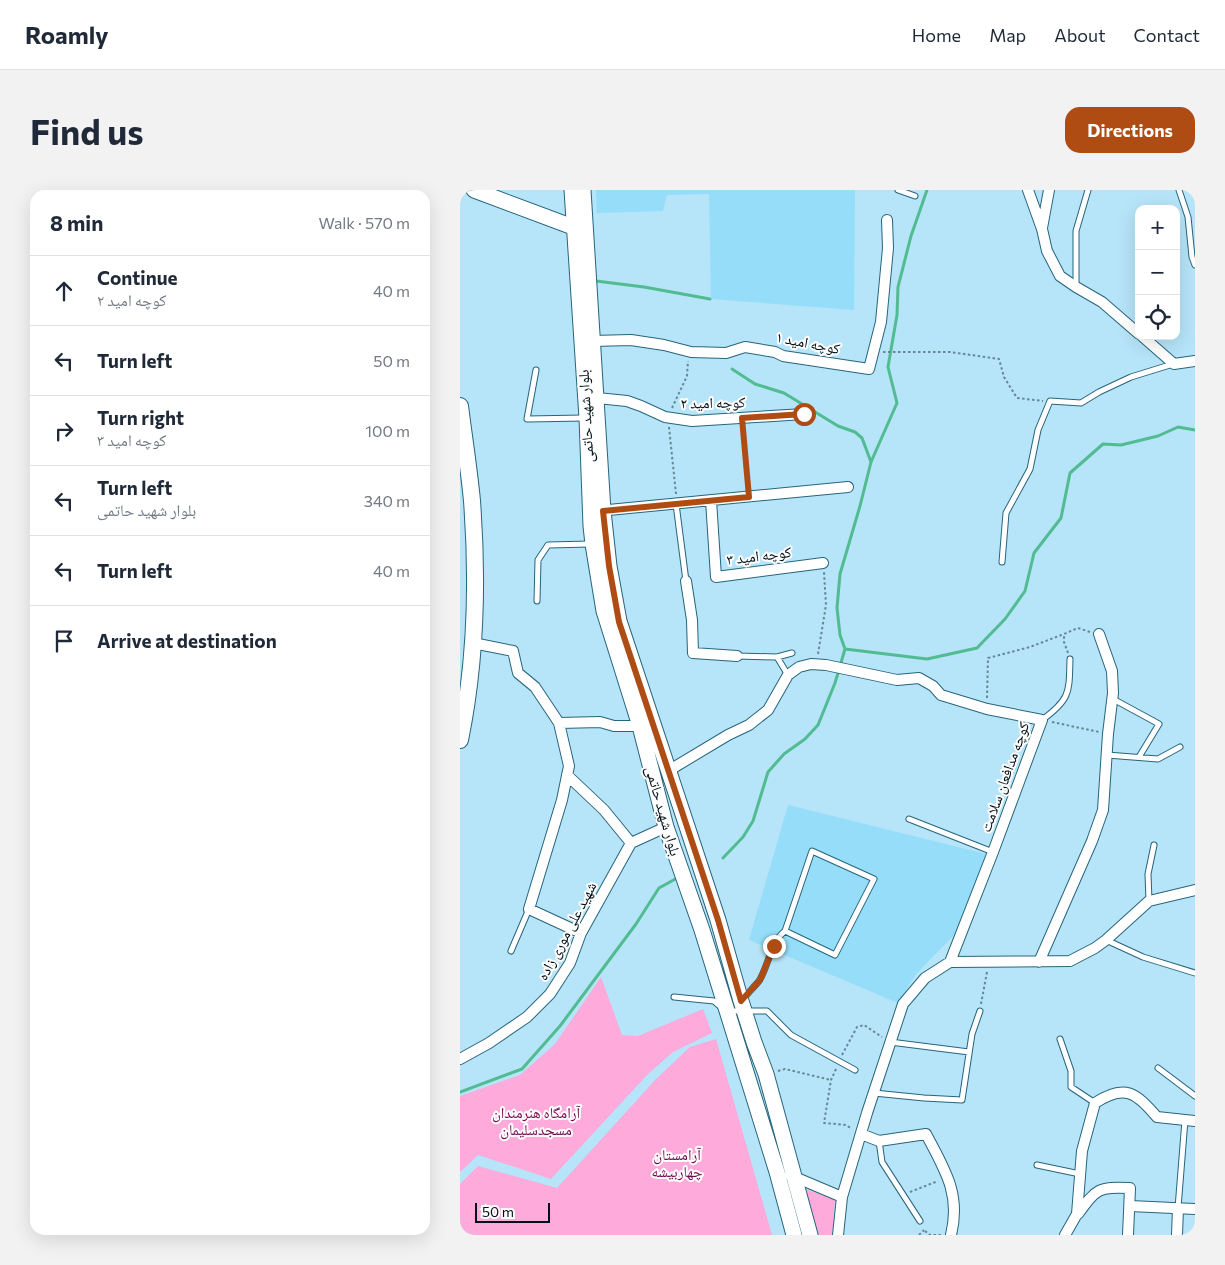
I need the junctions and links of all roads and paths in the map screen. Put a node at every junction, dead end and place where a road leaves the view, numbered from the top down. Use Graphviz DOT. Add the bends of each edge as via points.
graph roads {
  1 [pos="474,190"];
  2 [pos="572,190"];
  3 [pos="584,190"];
  4 [pos="898,190"];
  5 [pos="1028,190"];
  6 [pos="1049,190"];
  7 [pos="1088,190"];
  8 [pos="1179,190"];
  9 [pos="915,196"];
  10 [pos="887,220"];
  11 [pos="1042,229"];
  12 [pos="580,230"];
  13 [pos="1195,265"];
  14 [pos="1076,287"];
  15 [pos="1135,331"];
  16 [pos="1147,340"];
  17 [pos="592,341"];
  18 [pos="883,352"];
  19 [pos="1195,361"];
  20 [pos="1174,364"];
  21 [pos="536,370"];
  22 [pos="597,398"];
  23 [pos="1050,401"];
  24 [pos="460,406"];
  25 [pos="804,414"];
  26 [pos="587,418"];
  27 [pos="742,418"];
  28 [pos="848,487"];
  29 [pos="749,497"];
  30 [pos="712,500"];
  31 [pos="676,504"];
  32 [pos="597,511"];
  33 [pos="593,544"];
  34 [pos="1002,562"];
  35 [pos="823,563"];
  36 [pos="686,581"];
  37 [pos="537,601"];
  38 [pos="1064,634"];
  39 [pos="1099,634"];
  40 [pos="473,643"];
  41 [pos="792,653"];
  42 [pos="737,656"];
  43 [pos="777,657"];
  44 [pos="1070,659"];
  45 [pos="821,665"];
  46 [pos="788,675"];
  47 [pos="1112,699"];
  48 [pos="987,709"];
  49 [pos="1042,720"];
  50 [pos="559,724"];
  51 [pos="640,726"];
  52 [pos="1108,734"];
  53 [pos="460,740"];
  54 [pos="1180,747"];
  55 [pos="1107,755"];
  56 [pos="1139,757"];
  57 [pos="668,772"];
  58 [pos="567,774"];
  59 [pos="909,819"];
  60 [pos="666,827"];
  61 [pos="632,843"];
  62 [pos="1154,845"];
  63 [pos="994,852"];
  64 [pos="1195,890"];
  65 [pos="1148,902"];
  66 [pos="529,909"];
  67 [pos="785,931"];
  68 [pos="581,933"];
  69 [pos="1106,940"];
  70 [pos="511,951"];
  71 [pos="950,962"];
  72 [pos="989,962"];
  73 [pos="1039,962"];
  74 [pos="1195,973"];
  75 [pos="674,997"];
  76 [pos="743,1006"];
  77 [pos="728,1011"];
  78 [pos="980,1011"];
  79 [pos="1060,1038"];
  80 [pos="890,1042"];
  81 [pos="969,1052"];
  82 [pos="460,1059"];
  83 [pos="839,1062"];
  84 [pos="1158,1068"];
  85 [pos="855,1070"];
  86 [pos="766,1074"];
  87 [pos="831,1080"];
  88 [pos="873,1093"];
  89 [pos="1195,1096"];
  90 [pos="1095,1103"];
  91 [pos="1190,1120"];
  92 [pos="861,1134"];
  93 [pos="879,1141"];
  94 [pos="1037,1165"];
  95 [pos="777,1172"];
  96 [pos="1080,1174"];
  97 [pos="794,1176"];
  98 [pos="948,1176"];
  99 [pos="903,1195"];
  100 [pos="842,1197"];
  101 [pos="1130,1206"];
  102 [pos="1178,1208"];
  103 [pos="1195,1209"];
  104 [pos="1077,1214"];
  105 [pos="920,1221"];
  106 [pos="925,1231"];
  107 [pos="794,1235"];
  108 [pos="810,1235"];
  109 [pos="838,1235"];
  110 [pos="944,1235"];
  111 [pos="951,1235"];
  112 [pos="1065,1235"];
  113 [pos="1128,1235"];
  114 [pos="1177,1235"];
  1 -- 12 [label="main road"];
  2 -- 12 [label="main road"];
  3 -- 12 [label="main road"];
  4 -- 9 [label="lane"];
  5 -- 11 [label="street"];
  6 -- 11 [label="street"];
  7 -- 14 [label="lane" via="1076,231"];
  8 -- 13 [label="lane" via="1188,217"];
  10 -- 17 [label="street, کوچه امید ۱" via="888,248 881,322 869,369 746,347 726,353 691,352 631,340"];
  11 -- 14 [label="street" via="1053,265 1060,276"];
  12 -- 17 [label="main road, بلوار شهید حاتمی"];
  12 -- 26 [label="main road, بلوار شهید حاتمی"];
  14 -- 15 [label="street" via="1102,302"];
  16 -- 20 [label="street"];
  17 -- 22 [label="main road, بلوار شهید حاتمی"];
  18 -- 23 [label="path" via="950,352 999,360 1004,377 1017,398"];
  19 -- 20 [label="street"];
  20 -- 23 [label="lane" via="1131,378 1081,403"];
  21 -- 26 [label="lane" via="527,419"];
  22 -- 27 [label="street, کوچه امید ۲" via="627,401 664,417 692,421"];
  22 -- 32 [label="main road, بلوار شهید حاتمی"];
  23 -- 34 [label="lane" via="1038,430 1030,470 1006,513"];
  24 -- 40 [label="main road" via="473,518"];
  25 -- 27 [label="street, کوچه امید ۲"];
  26 -- 32 [label="main road, بلوار شهید حاتمی"];
  27 -- 29 [label="path"];
  28 -- 29 [label="street"];
  29 -- 30 [label="street"];
  30 -- 31 [label="street"];
  30 -- 35 [label="street, کوچه امید ۳" via="716,577"];
  31 -- 32 [label="street"];
  31 -- 36 [label="lane"];
  32 -- 33 [label="main road, بلوار شهید حاتمی"];
  32 -- 57 [label="main road, بلوار شهید حاتمی" via="619,622"];
  33 -- 37 [label="lane" via="548,545 538,560"];
  33 -- 51 [label="main road, بلوار شهید حاتمی" via="604,611"];
  35 -- 45 [label="path" via="826,605"];
  36 -- 42 [label="street" via="693,653"];
  38 -- 39 [label="path" via="1078,628"];
  38 -- 44 [label="path"];
  38 -- 48 [label="path" via="988,658"];
  39 -- 47 [label="street" via="1112,671"];
  40 -- 50 [label="street" via="513,651 518,673 535,687"];
  40 -- 53 [label="main road"];
  41 -- 43 [label="lane"];
  42 -- 43 [label="lane"];
  43 -- 46 [label="lane"];
  44 -- 49 [label="lane" via="1069,690 1065,699"];
  45 -- 46 [label="street, کوچه مدافعان سلامت" via="799,667"];
  45 -- 48 [label="street, کوچه مدافعان سلامت" via="897,680 919,678 941,695"];
  46 -- 57 [label="street" via="768,710 749,725"];
  47 -- 52 [label="street"];
  47 -- 56 [label="lane" via="1159,724"];
  48 -- 49 [label="street, کوچه مدافعان سلامت"];
  49 -- 52 [label="path"];
  49 -- 63 [label="street, کوچه مدافعان سلامت"];
  50 -- 51 [label="street" via="600,722 614,726"];
  50 -- 58 [label="street"];
  51 -- 60 [label="main road, بلوار شهید حاتمی"];
  52 -- 55 [label="street"];
  54 -- 56 [label="lane" via="1158,759"];
  55 -- 56 [label="lane"];
  55 -- 73 [label="street" via="1103,810"];
  57 -- 76 [label="main road, بلوار شهید حاتمی"];
  58 -- 61 [label="street"];
  58 -- 66 [label="street" via="557,819"];
  59 -- 63 [label="lane"];
  60 -- 61 [label="street"];
  60 -- 77 [label="main road, بلوار شهید حاتمی"];
  61 -- 68 [label="street, شهید علی موری زاده"];
  62 -- 65 [label="lane" via="1148,874"];
  63 -- 71 [label="street, کوچه مدافعان سلامت"];
  64 -- 65 [label="street"];
  65 -- 69 [label="street"];
  66 -- 68 [label="street"];
  66 -- 70 [label="lane"];
  67 -- 67 [label="lane" via="812,851 874,879 835,954"];
  67 -- 76 [label="lane"];
  68 -- 82 [label="street, شهید علی موری زاده" via="570,963 550,994 527,1017"];
  69 -- 73 [label="street" via="1070,961"];
  69 -- 74 [label="lane" via="1143,957"];
  71 -- 72 [label="street"];
  71 -- 80 [label="street" via="925,978 903,1004"];
  72 -- 73 [label="street"];
  72 -- 78 [label="path"];
  75 -- 77 [label="lane" via="714,1001"];
  76 -- 77 [label="lane"];
  76 -- 83 [label="lane" via="767,1011 791,1035"];
  76 -- 86 [label="main road, بلوار شهید حاتمی"];
  77 -- 95 [label="main road, بلوار شهید حاتمی"];
  78 -- 81 [label="lane"];
  79 -- 90 [label="lane" via="1072,1071 1071,1087"];
  80 -- 81 [label="lane"];
  80 -- 83 [label="path" via="864,1025 857,1027"];
  80 -- 88 [label="street"];
  81 -- 88 [label="lane" via="962,1100"];
  83 -- 85 [label="lane"];
  83 -- 87 [label="path"];
  84 -- 89 [label="lane"];
  86 -- 87 [label="path" via="785,1069"];
  86 -- 97 [label="main road, بلوار شهید حاتمی"];
  87 -- 92 [label="path" via="824,1122 846,1125"];
  88 -- 92 [label="street"];
  90 -- 91 [label="street" via="1108,1094 1127,1092 1143,1100 1157,1117"];
  90 -- 96 [label="street" via="1082,1151"];
  91 -- 102 [label="lane"];
  92 -- 93 [label="street"];
  92 -- 100 [label="street"];
  93 -- 98 [label="street" via="926,1134"];
  93 -- 99 [label="lane" via="882,1162"];
  94 -- 96 [label="lane"];
  95 -- 97 [label="street"];
  95 -- 107 [label="main road, بلوار شهید حاتمی"];
  96 -- 104 [label="street"];
  97 -- 100 [label="street"];
  97 -- 108 [label="main road, بلوار شهید حاتمی"];
  98 -- 99 [label="path"];
  98 -- 111 [label="street" via="955,1218"];
  99 -- 105 [label="lane"];
  100 -- 109 [label="street"];
  101 -- 102 [label="street"];
  101 -- 104 [label="street" via="1130,1188 1107,1187 1092,1194"];
  101 -- 113 [label="street"];
  102 -- 103 [label="street"];
  102 -- 114 [label="street"];
  104 -- 112 [label="street"];
  106 -- 110 [label="path" via="930,1235"];
}
